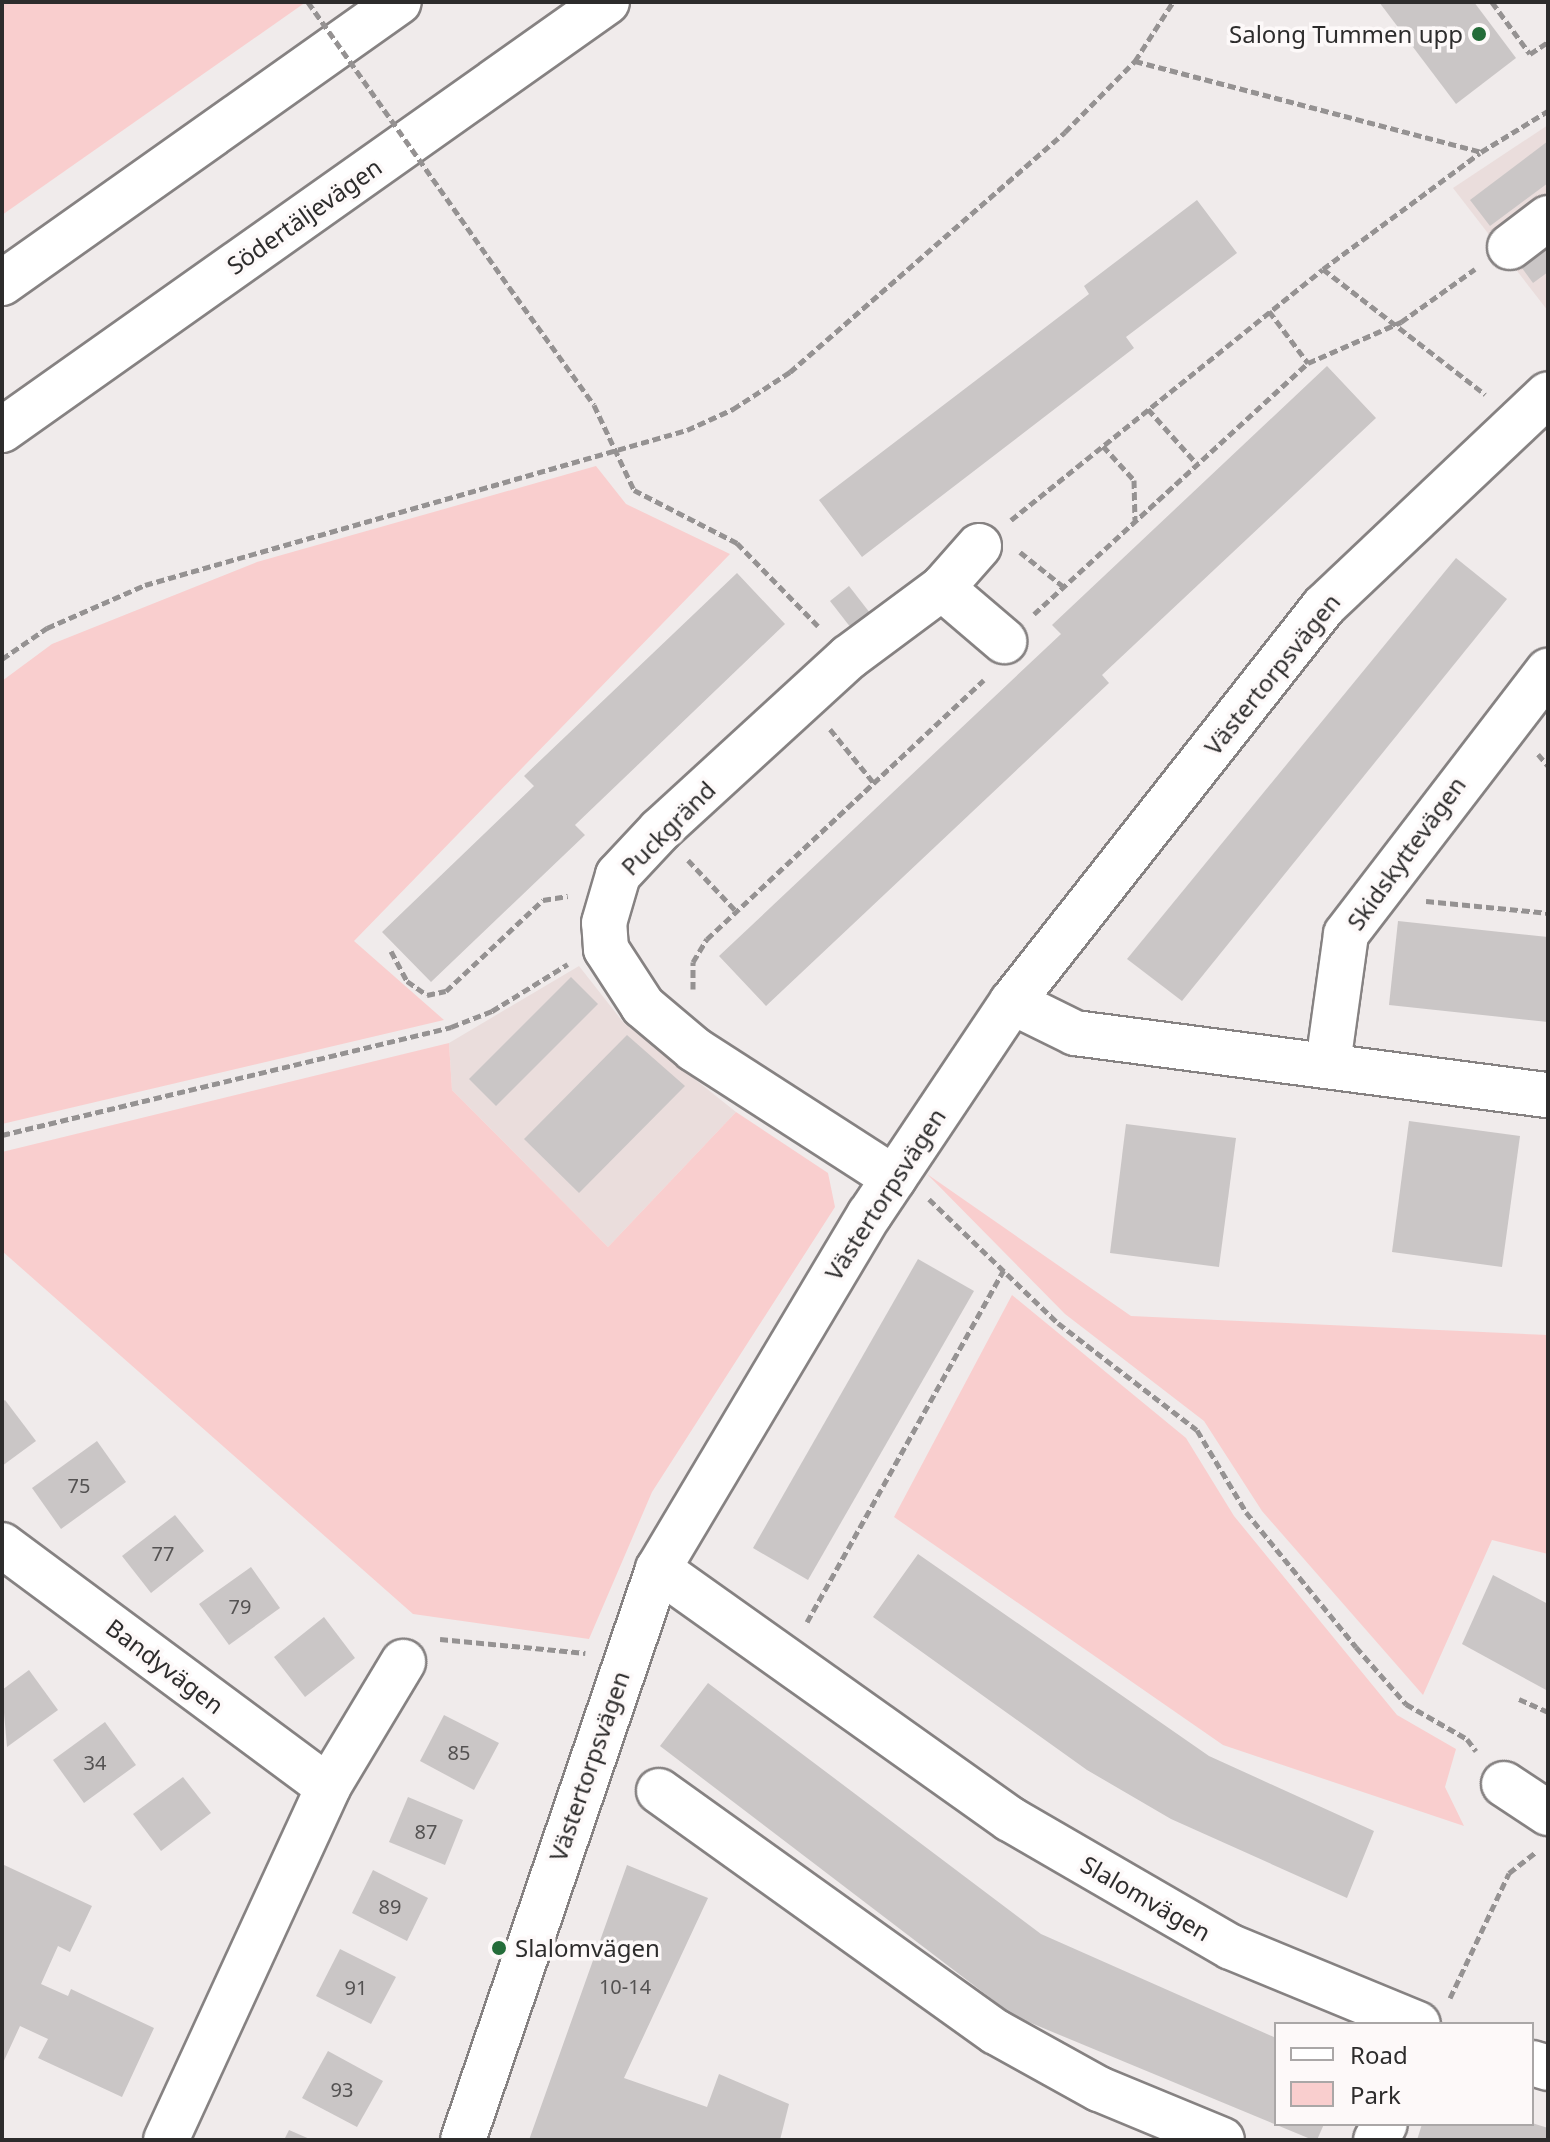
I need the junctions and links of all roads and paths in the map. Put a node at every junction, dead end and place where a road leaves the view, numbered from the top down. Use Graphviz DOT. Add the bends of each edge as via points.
graph roads {
  1 [pos="308,2"];
  2 [pos="399,2"];
  3 [pos="607,2"];
  4 [pos="1173,2"];
  5 [pos="1492,2"];
  6 [pos="1548,42"];
  7 [pos="1135,61"];
  8 [pos="1548,111"];
  9 [pos="1481,152"];
  10 [pos="1548,218"];
  11 [pos="1510,247"];
  12 [pos="1323,269"];
  13 [pos="2,283"];
  14 [pos="1269,311"];
  15 [pos="1401,322"];
  16 [pos="1308,363"];
  17 [pos="1532,407"];
  18 [pos="1148,409"];
  19 [pos="2,430"];
  20 [pos="1103,446"];
  21 [pos="611,449"];
  22 [pos="1197,464"];
  23 [pos="1135,522"];
  24 [pos="979,546"];
  25 [pos="1064,587"];
  26 [pos="942,588"];
  27 [pos="1004,641"];
  28 [pos="849,657"];
  29 [pos="2,659"];
  30 [pos="1548,671"];
  31 [pos="804,698"];
  32 [pos="873,782"];
  33 [pos="660,830"];
  34 [pos="1374,896"];
  35 [pos="609,900"];
  36 [pos="737,912"];
  37 [pos="1548,913"];
  38 [pos="606,949"];
  39 [pos="391,951"];
  40 [pos="1012,1002"];
  41 [pos="1328,1064"];
  42 [pos="1548,1095"];
  43 [pos="2,1135"];
  44 [pos="894,1178"];
  45 [pos="1004,1270"];
  46 [pos="2,1545"];
  47 [pos="658,1569"];
  48 [pos="626,1657"];
  49 [pos="786,1659"];
  50 [pos="403,1662"];
  51 [pos="1519,1699"];
  52 [pos="1548,1712"];
  53 [pos="1504,1784"];
  54 [pos="328,1787"];
  55 [pos="659,1791"];
  56 [pos="1548,1813"];
  57 [pos="1548,1843"];
  58 [pos="1431,2017"];
  59 [pos="166,2140"];
  60 [pos="463,2140"];
  61 [pos="1222,2140"];
  1 -- 21 [label="path, bridge" via="594,405"];
  2 -- 13 [label="main road"];
  3 -- 19 [label="main road, Södertäljevägen"];
  4 -- 7 [label="path"];
  5 -- 6 [label="path" via="1530,54"];
  7 -- 9 [label="path"];
  7 -- 21 [label="path" via="1065,132 790,372 687,430"];
  8 -- 9 [label="path"];
  9 -- 12 [label="path"];
  10 -- 11 [label="main road"];
  11 -- 15 [label="path" via="1453,279"];
  12 -- 14 [label="path"];
  12 -- 15 [label="path"];
  14 -- 16 [label="path"];
  14 -- 18 [label="path"];
  15 -- 17 [label="path"];
  17 -- 40 [label="main road, Västertorpsvägen" via="1324,606"];
  18 -- 20 [label="path"];
  18 -- 22 [label="path"];
  20 -- 23 [label="path" via="1134,480"];
  20 -- 24 [label="path"];
  21 -- 28 [label="path" via="634,490 737,543"];
  21 -- 29 [label="path" via="160,580 47,628"];
  24 -- 25 [label="path" via="1028,553"];
  24 -- 26 [label="main road, Puckgränd"];
  26 -- 27 [label="main road"];
  26 -- 28 [label="main road, Puckgränd"];
  28 -- 31 [label="main road, Puckgränd"];
  30 -- 34 [label="main road, Skidskyttevägen"];
  31 -- 32 [label="path"];
  31 -- 33 [label="main road, Puckgränd"];
  33 -- 35 [label="main road, Puckgränd" via="618,875"];
  33 -- 36 [label="path"];
  34 -- 37 [label="path"];
  34 -- 41 [label="main road, Skidskyttevägen" via="1346,934"];
  35 -- 38 [label="main road, Puckgränd"];
  35 -- 39 [label="path" via="543,900 446,991 427,995 407,981"];
  38 -- 43 [label="path" via="451,1027"];
  38 -- 44 [label="main road" via="643,1006 694,1049"];
  40 -- 41 [label="main road" via="1075,1033"];
  40 -- 44 [label="main road, Västertorpsvägen"];
  41 -- 42 [label="main road"];
  44 -- 45 [label="path" via="942,1207"];
  44 -- 47 [label="main road, Västertorpsvägen"];
  45 -- 49 [label="path"];
  45 -- 53 [label="path" via="1058,1323 1197,1430 1246,1512 1356,1647 1406,1704 1467,1739"];
  46 -- 54 [label="main road, Bandyvägen"];
  47 -- 48 [label="main road, Västertorpsvägen"];
  47 -- 49 [label="main road, Slalomvägen"];
  48 -- 50 [label="path" via="434,1639"];
  48 -- 60 [label="main road, Västertorpsvägen"];
  49 -- 58 [label="main road, Slalomvägen" via="1010,1819 1203,1931"];
  50 -- 54 [label="main road"];
  51 -- 52 [label="path"];
  53 -- 56 [label="main road"];
  54 -- 59 [label="main road"];
  55 -- 61 [label="main road" via="996,2032 1099,2089"];
  57 -- 58 [label="path" via="1509,1873"];
}
